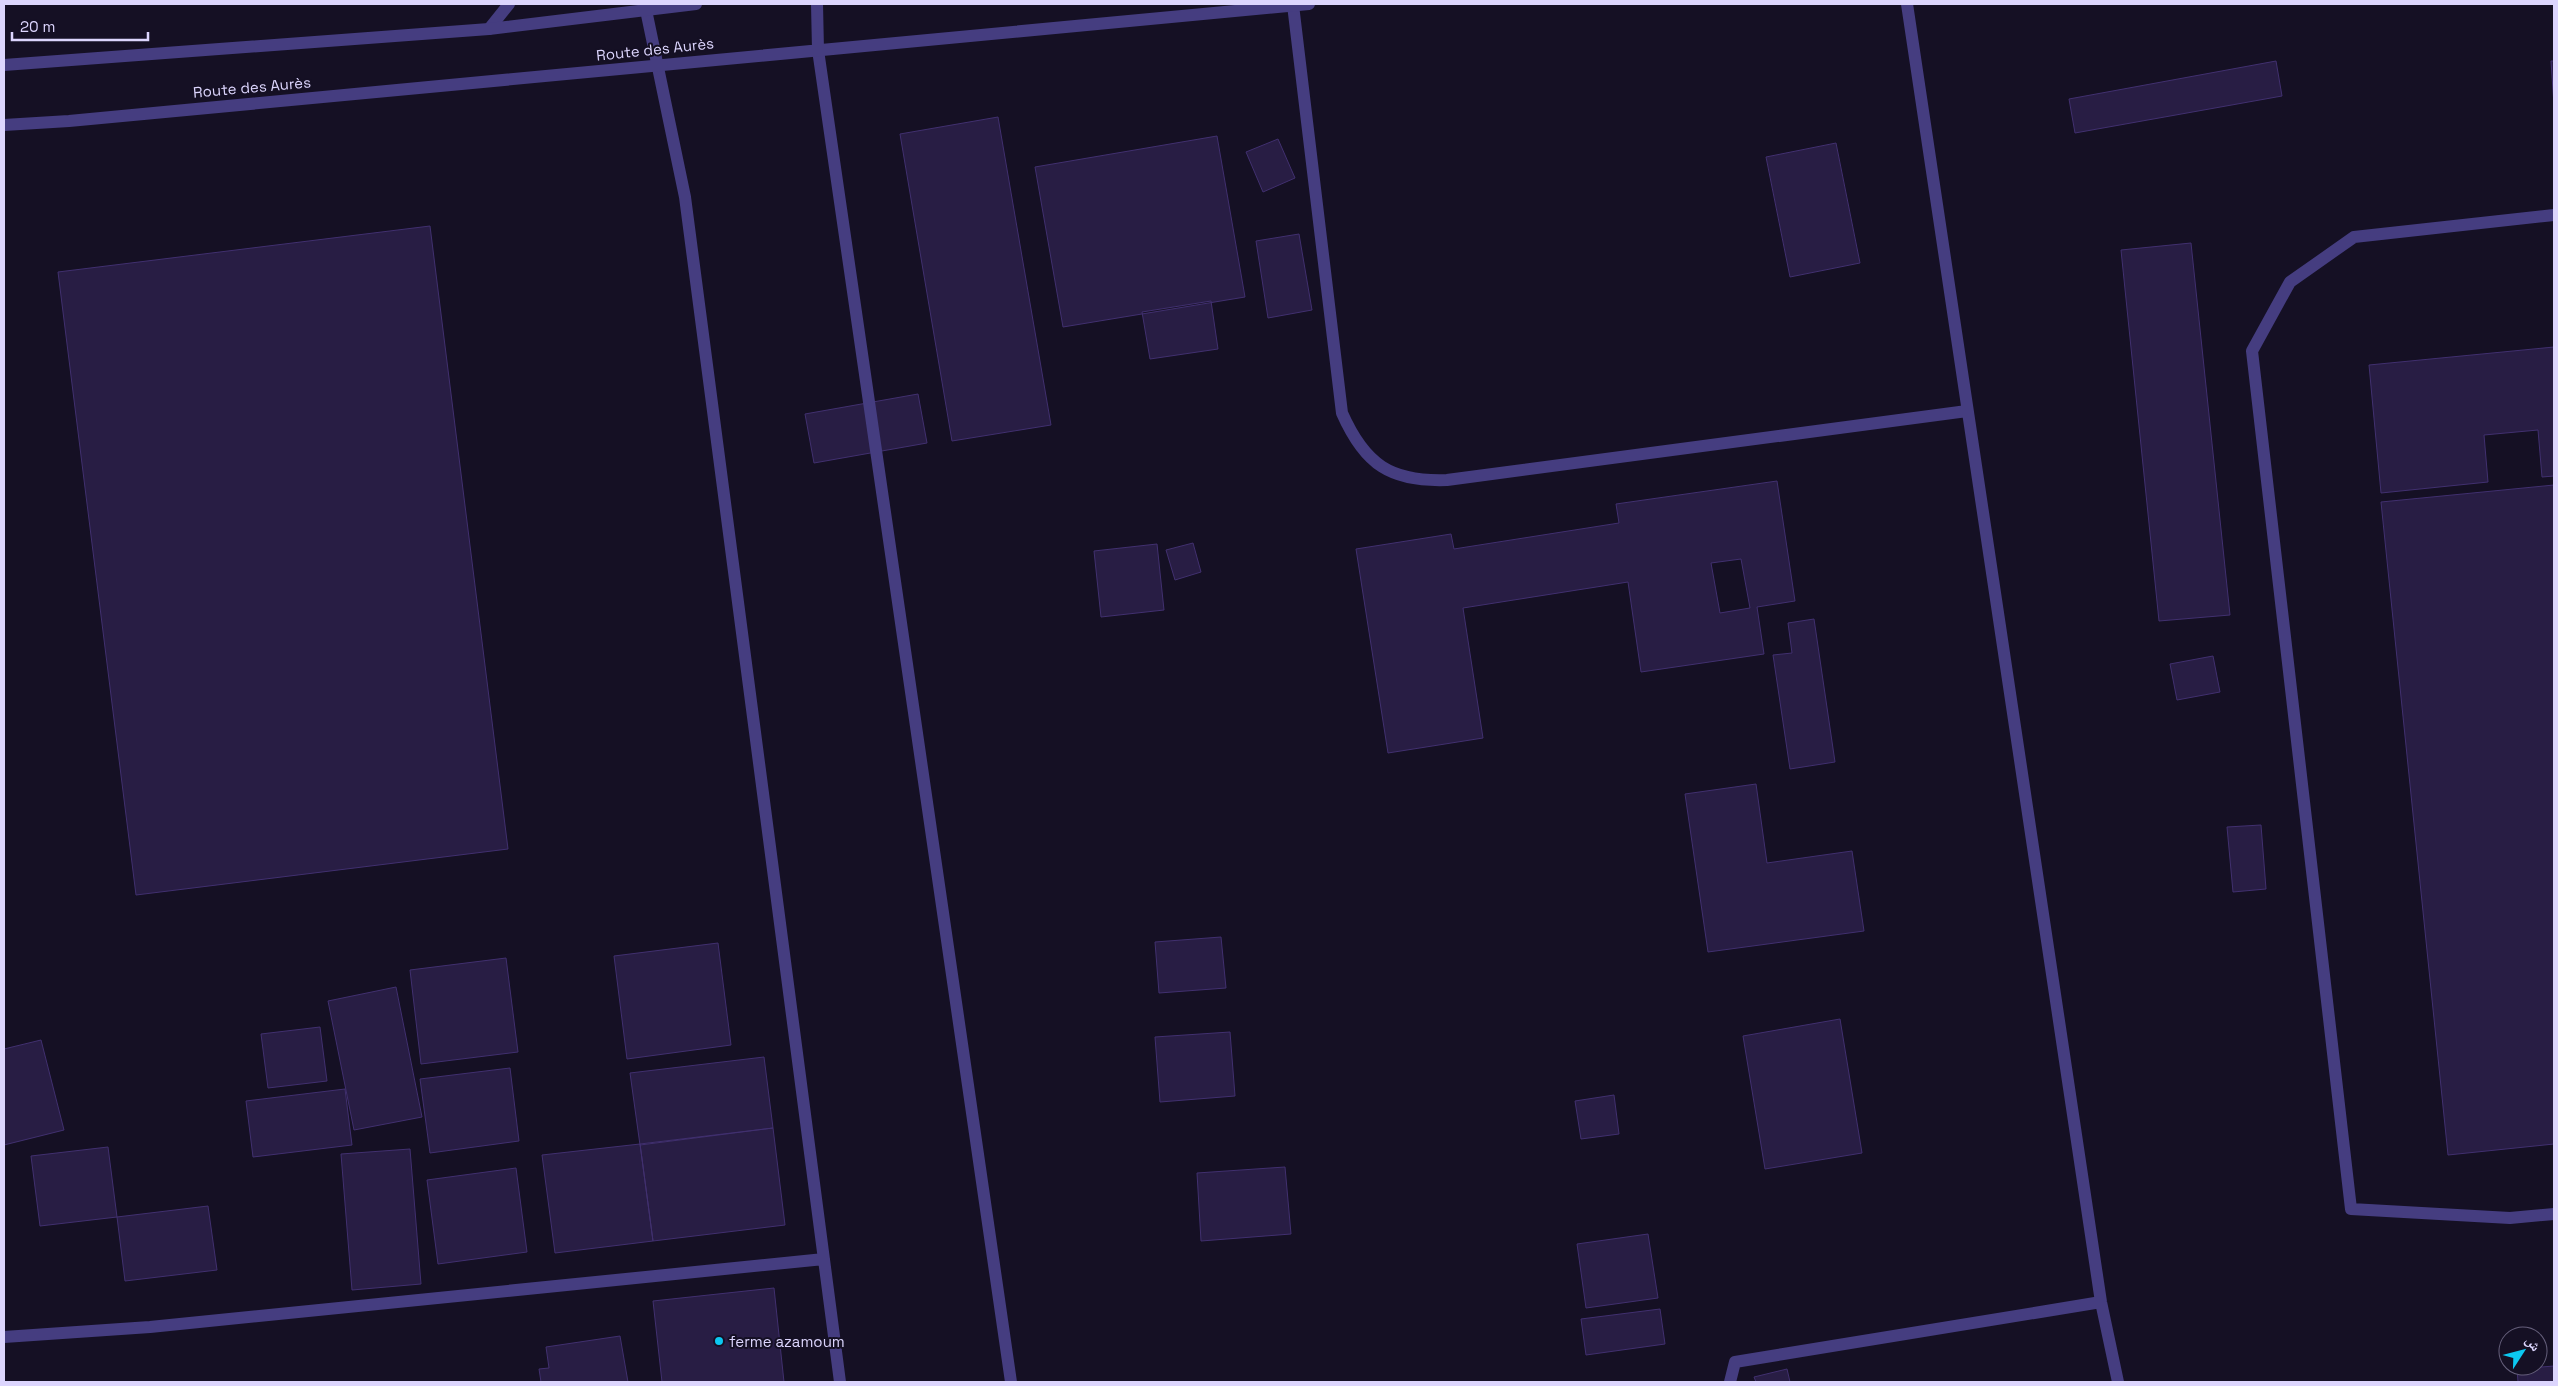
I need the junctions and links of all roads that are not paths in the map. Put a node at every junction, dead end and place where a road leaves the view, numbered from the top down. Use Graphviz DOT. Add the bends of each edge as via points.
graph roads {
  1 [pos="509,4"];
  2 [pos="696,4"];
  3 [pos="817,4"];
  4 [pos="1309,4"];
  5 [pos="1907,4"];
  6 [pos="1293,5"];
  7 [pos="646,10"];
  8 [pos="489,29"];
  9 [pos="818,50"];
  10 [pos="4,65"];
  11 [pos="658,65"];
  12 [pos="4,125"];
  13 [pos="2554,215"];
  14 [pos="1968,411"];
  15 [pos="2554,1214"];
  16 [pos="824,1259"];
  17 [pos="2101,1302"];
  18 [pos="4,1337"];
  19 [pos="840,1382"];
  20 [pos="1011,1382"];
  21 [pos="1730,1382"];
  22 [pos="2118,1382"];
  1 -- 8 [label="street"];
  2 -- 7 [label="street"];
  3 -- 9 [label="street"];
  4 -- 6 [label="street, Route des Aurès"];
  5 -- 14 [label="street"];
  6 -- 9 [label="street, Route des Aurès"];
  6 -- 14 [label="street" via="1342,413 1353,438 1371,459 1386,469 1420,481 1448,480"];
  7 -- 8 [label="street"];
  7 -- 11 [label="street"];
  8 -- 10 [label="street"];
  9 -- 11 [label="street, Route des Aurès"];
  9 -- 20 [label="street"];
  11 -- 12 [label="street, Route des Aurès"];
  11 -- 16 [label="street" via="685,197"];
  13 -- 15 [label="street" via="2354,237 2290,282 2252,351 2351,1209 2510,1218"];
  14 -- 17 [label="street"];
  16 -- 18 [label="street" via="150,1327"];
  16 -- 19 [label="street"];
  17 -- 21 [label="street" via="1735,1362"];
  17 -- 22 [label="street"];
}
